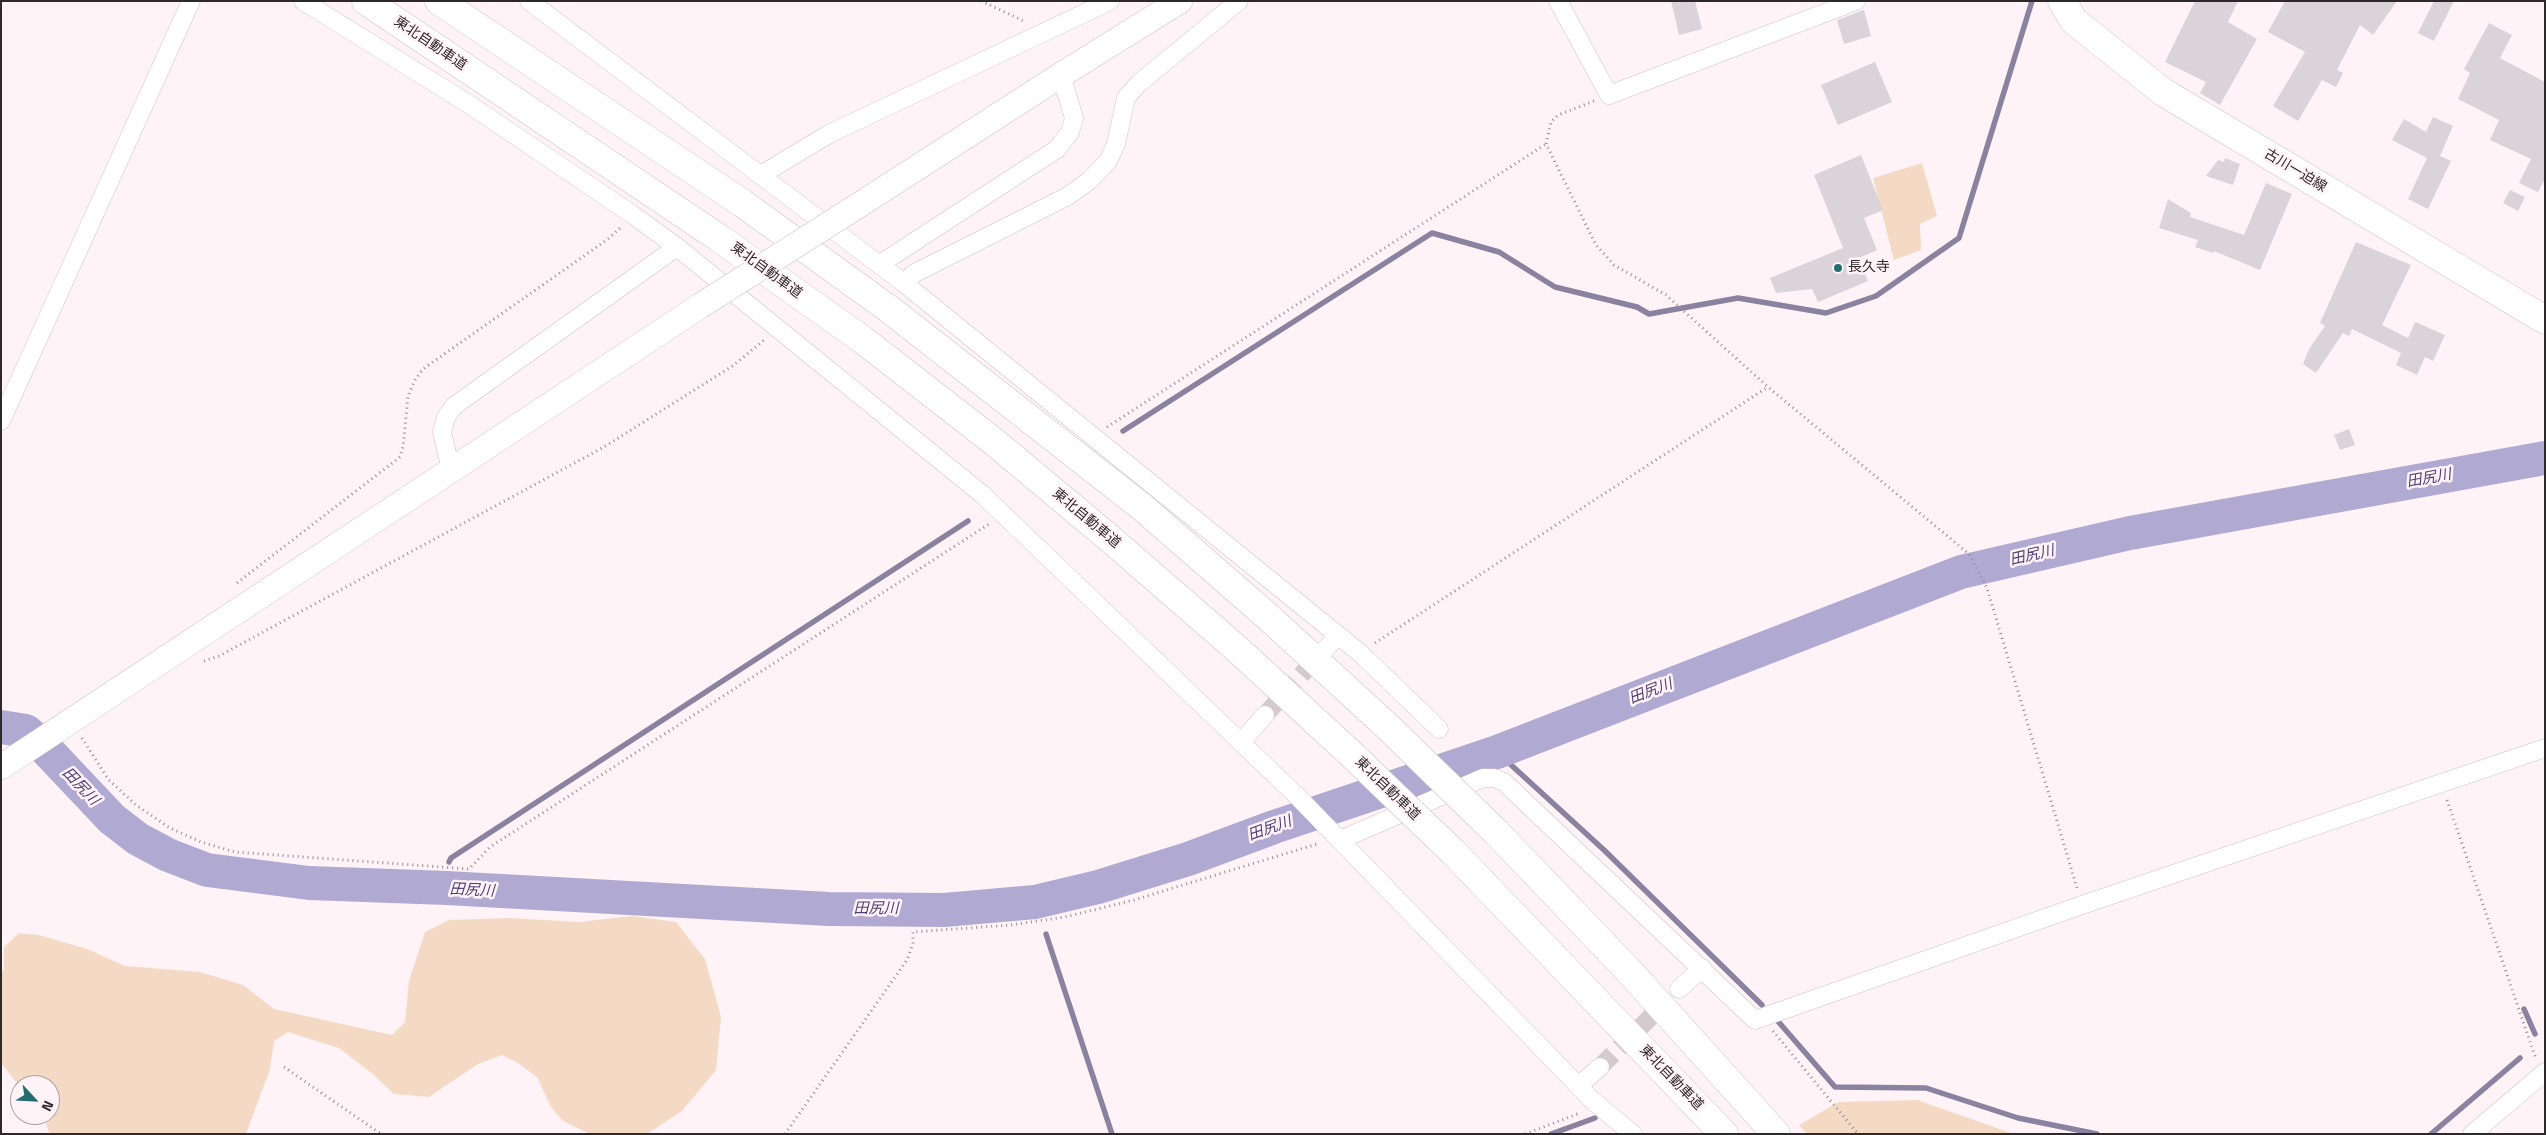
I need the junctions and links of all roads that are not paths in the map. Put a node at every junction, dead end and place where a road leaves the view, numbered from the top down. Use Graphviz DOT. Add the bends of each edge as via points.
graph roads {
  1 [pos="191,1"];
  2 [pos="303,1"];
  3 [pos="366,1"];
  4 [pos="439,1"];
  5 [pos="529,1"];
  6 [pos="1110,1"];
  7 [pos="1180,1"];
  8 [pos="1239,1"];
  9 [pos="1558,1"];
  10 [pos="1856,1"];
  11 [pos="2062,1"];
  12 [pos="1061,75"];
  13 [pos="761,175"];
  14 [pos="677,247"];
  15 [pos="880,264"];
  16 [pos="905,284"];
  17 [pos="2545,320"];
  18 [pos="1,421"];
  19 [pos="451,470"];
  20 [pos="1338,635"];
  21 [pos="1323,652"];
  22 [pos="1265,715"];
  23 [pos="1439,729"];
  24 [pos="1241,742"];
  25 [pos="2545,748"];
  26 [pos="1,767"];
  27 [pos="1336,836"];
  28 [pos="1702,968"];
  29 [pos="1679,989"];
  30 [pos="1600,1067"];
  31 [pos="2545,1072"];
  32 [pos="1578,1086"];
  33 [pos="1633,1134"];
  34 [pos="1724,1134"];
  35 [pos="1776,1134"];
  36 [pos="2472,1134"];
  1 -- 18 [label="street"];
  2 -- 14 [label="street" via="470,105"];
  3 -- 34 [label="main road, 東北自動車道, bridge" via="719,238 863,340 993,441 1236,648 1349,752 1453,852"];
  4 -- 35 [label="main road, bridge" via="742,204 889,308 1142,507 1388,727 1497,833 1629,971"];
  5 -- 13 [label="street"];
  6 -- 13 [label="street" via="829,134"];
  7 -- 12 [label="street"];
  8 -- 16 [label="street" via="1138,84 1126,98 1116,144 1108,161 1090,180 1068,196 913,274"];
  9 -- 10 [label="street" via="1609,95"];
  11 -- 17 [label="main road, 古川一迫線" via="2074,21 2163,92"];
  12 -- 15 [label="street" via="1074,118 1070,132 1057,149"];
  12 -- 19 [label="street, bridge"];
  13 -- 15 [label="street"];
  14 -- 19 [label="street" via="454,406 446,417 442,432"];
  14 -- 24 [label="street" via="1004,515"];
  15 -- 16 [label="street"];
  16 -- 20 [label="street"];
  19 -- 26 [label="street"];
  20 -- 21 [label="street"];
  20 -- 23 [label="street"];
  22 -- 24 [label="street"];
  24 -- 27 [label="street"];
  25 -- 28 [label="street" via="1755,1020"];
  27 -- 28 [label="street" via="1483,778 1494,778 1504,782"];
  27 -- 32 [label="street"];
  28 -- 29 [label="street"];
  30 -- 32 [label="street"];
  31 -- 36 [label="street"];
  32 -- 33 [label="street"];
}
